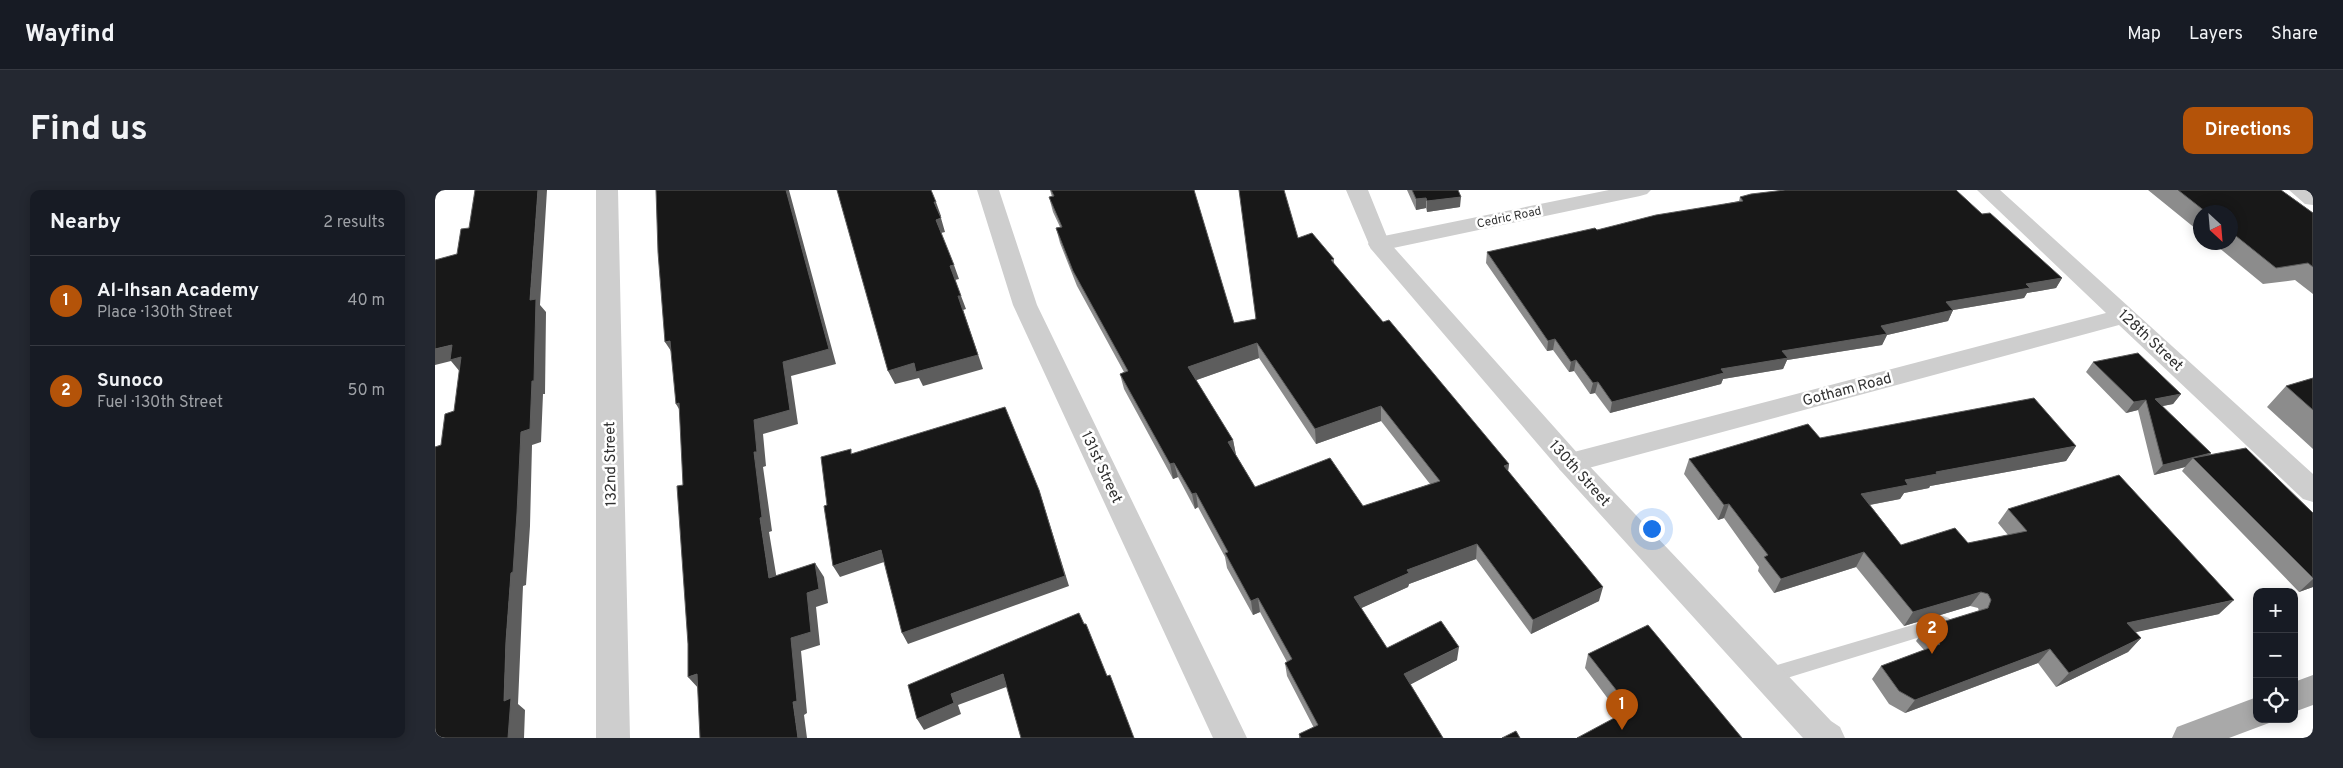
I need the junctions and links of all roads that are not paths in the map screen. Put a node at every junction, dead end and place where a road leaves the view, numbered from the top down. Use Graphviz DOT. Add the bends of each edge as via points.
graph roads {
  1 [pos="607,190"];
  2 [pos="989,190"];
  3 [pos="1357,190"];
  4 [pos="1639,190"];
  5 [pos="1988,190"];
  6 [pos="2300,190"];
  7 [pos="2313,199"];
  8 [pos="1379,244"];
  9 [pos="2124,316"];
  10 [pos="1570,463"];
  11 [pos="2313,491"];
  12 [pos="1962,618"];
  13 [pos="1767,676"];
  14 [pos="2313,690"];
  15 [pos="2298,696"];
  16 [pos="2253,714"];
  17 [pos="613,738"];
  18 [pos="1230,738"];
  19 [pos="1828,738"];
  20 [pos="2189,738"];
  1 -- 17 [label="street, 132nd Street"];
  2 -- 18 [label="street, 131st Street" via="1025,305"];
  3 -- 8 [label="street, 130th Street"];
  4 -- 8 [label="street, Cedric Road"];
  5 -- 9 [label="street, 128th Street"];
  6 -- 7 [label="street"];
  8 -- 10 [label="street, 130th Street"];
  9 -- 10 [label="street, Gotham Road"];
  9 -- 11 [label="street, 128th Street"];
  10 -- 13 [label="street, 130th Street"];
  12 -- 13 [label="lane"];
  13 -- 19 [label="street, 130th Street"];
  14 -- 15 [label="main road"];
  16 -- 20 [label="main road"];
}
